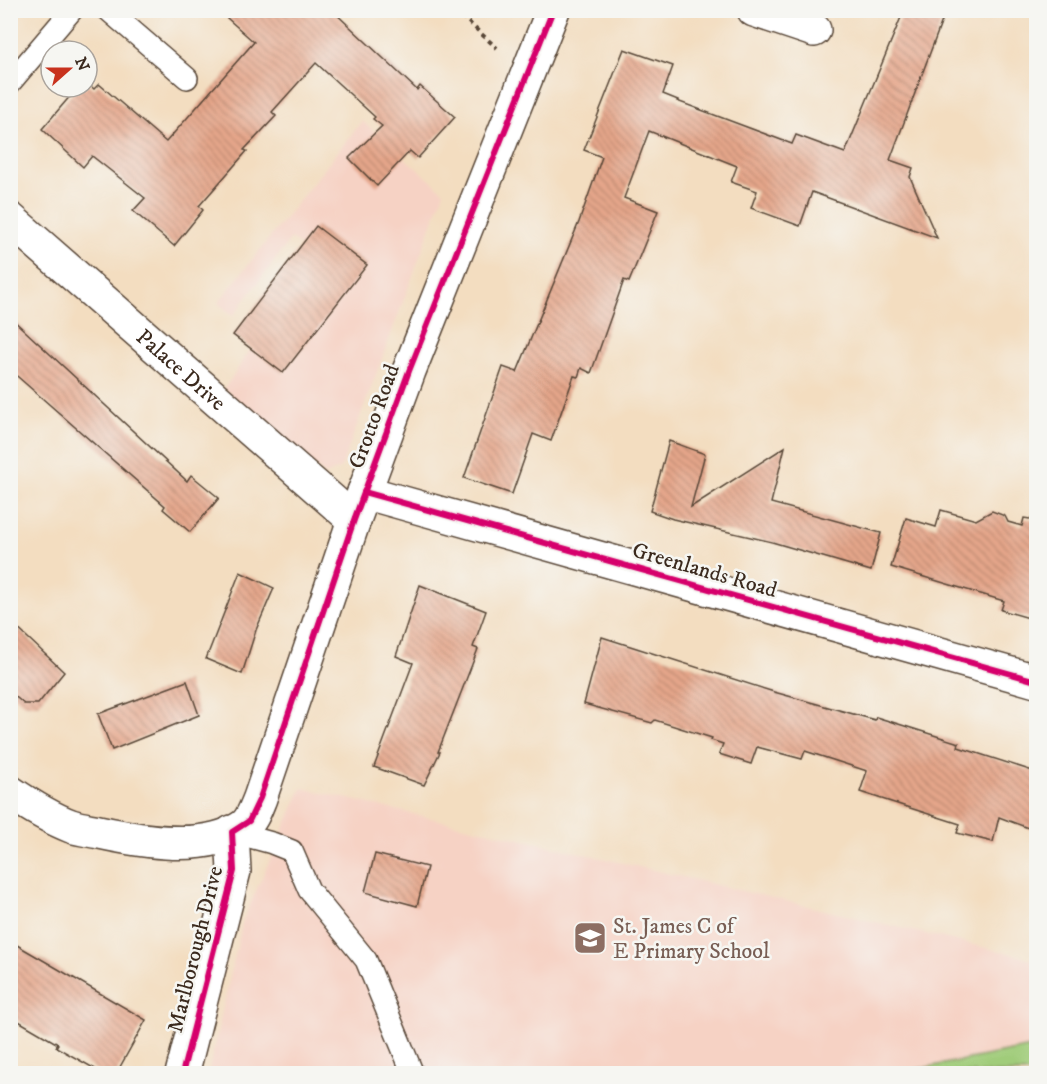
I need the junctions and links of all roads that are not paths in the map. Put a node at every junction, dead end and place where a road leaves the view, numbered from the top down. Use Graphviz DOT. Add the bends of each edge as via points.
graph roads {
  1 [pos="72,10"];
  2 [pos="108,10"];
  3 [pos="553,10"];
  4 [pos="754,10"];
  5 [pos="814,30"];
  6 [pos="187,78"];
  7 [pos="10,83"];
  8 [pos="10,219"];
  9 [pos="359,506"];
  10 [pos="1036,681"];
  11 [pos="10,792"];
  12 [pos="232,832"];
  13 [pos="182,1074"];
  14 [pos="413,1074"];
  1 -- 7 [label="lane"];
  2 -- 6 [label="lane"];
  3 -- 9 [label="street, Grotto Road"];
  4 -- 5 [label="street"];
  8 -- 9 [label="street, Palace Drive"];
  9 -- 10 [label="street, Greenlands Road"];
  9 -- 12 [label="street, Grotto Road" via="261,798 249,820"];
  11 -- 12 [label="street" via="72,826 113,835 185,842"];
  12 -- 13 [label="street, Marlborough Drive" via="234,871"];
  12 -- 14 [label="lane" via="292,851 309,890 366,960"];
}
